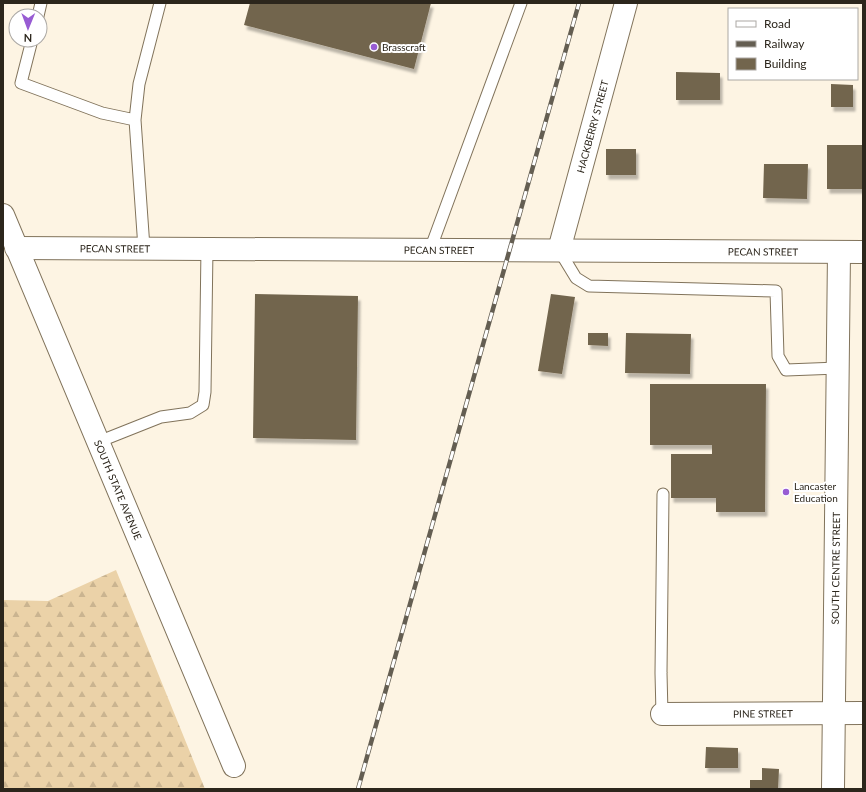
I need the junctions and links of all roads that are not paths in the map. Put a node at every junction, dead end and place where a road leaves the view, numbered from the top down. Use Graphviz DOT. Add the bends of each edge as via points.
graph roads {
  1 [pos="160,3"];
  2 [pos="521,3"];
  3 [pos="626,3"];
  4 [pos="30,48"];
  5 [pos="135,120"];
  6 [pos="3,215"];
  7 [pos="16,248"];
  8 [pos="144,248"];
  9 [pos="207,248"];
  10 [pos="430,250"];
  11 [pos="559,250"];
  12 [pos="839,252"];
  13 [pos="863,252"];
  14 [pos="838,368"];
  15 [pos="98,442"];
  16 [pos="663,494"];
  17 [pos="834,712"];
  18 [pos="863,713"];
  19 [pos="662,714"];
  20 [pos="234,766"];
  21 [pos="833,789"];
  1 -- 5 [label="lane" via="139,84"];
  2 -- 10 [label="lane"];
  3 -- 11 [label="street, HACKBERRY STREET"];
  4 -- 5 [label="lane" via="21,83 102,112"];
  5 -- 8 [label="lane"];
  6 -- 7 [label="street, SOUTH STATE AVENUE"];
  7 -- 8 [label="street, PECAN STREET"];
  7 -- 15 [label="street, SOUTH STATE AVENUE"];
  8 -- 9 [label="street, PECAN STREET"];
  9 -- 10 [label="street, PECAN STREET"];
  9 -- 15 [label="lane" via="203,405 190,413 161,417"];
  10 -- 11 [label="street, PECAN STREET"];
  11 -- 12 [label="street, PECAN STREET"];
  11 -- 14 [label="lane" via="576,278 589,286 776,291 778,356 786,370"];
  12 -- 13 [label="street, PECAN STREET"];
  12 -- 14 [label="street, SOUTH CENTRE STREET"];
  14 -- 17 [label="street, SOUTH CENTRE STREET"];
  15 -- 20 [label="street, SOUTH STATE AVENUE"];
  16 -- 19 [label="lane"];
  17 -- 18 [label="street, PINE STREET"];
  17 -- 19 [label="street, PINE STREET"];
  17 -- 21 [label="street, SOUTH CENTRE STREET"];
}
